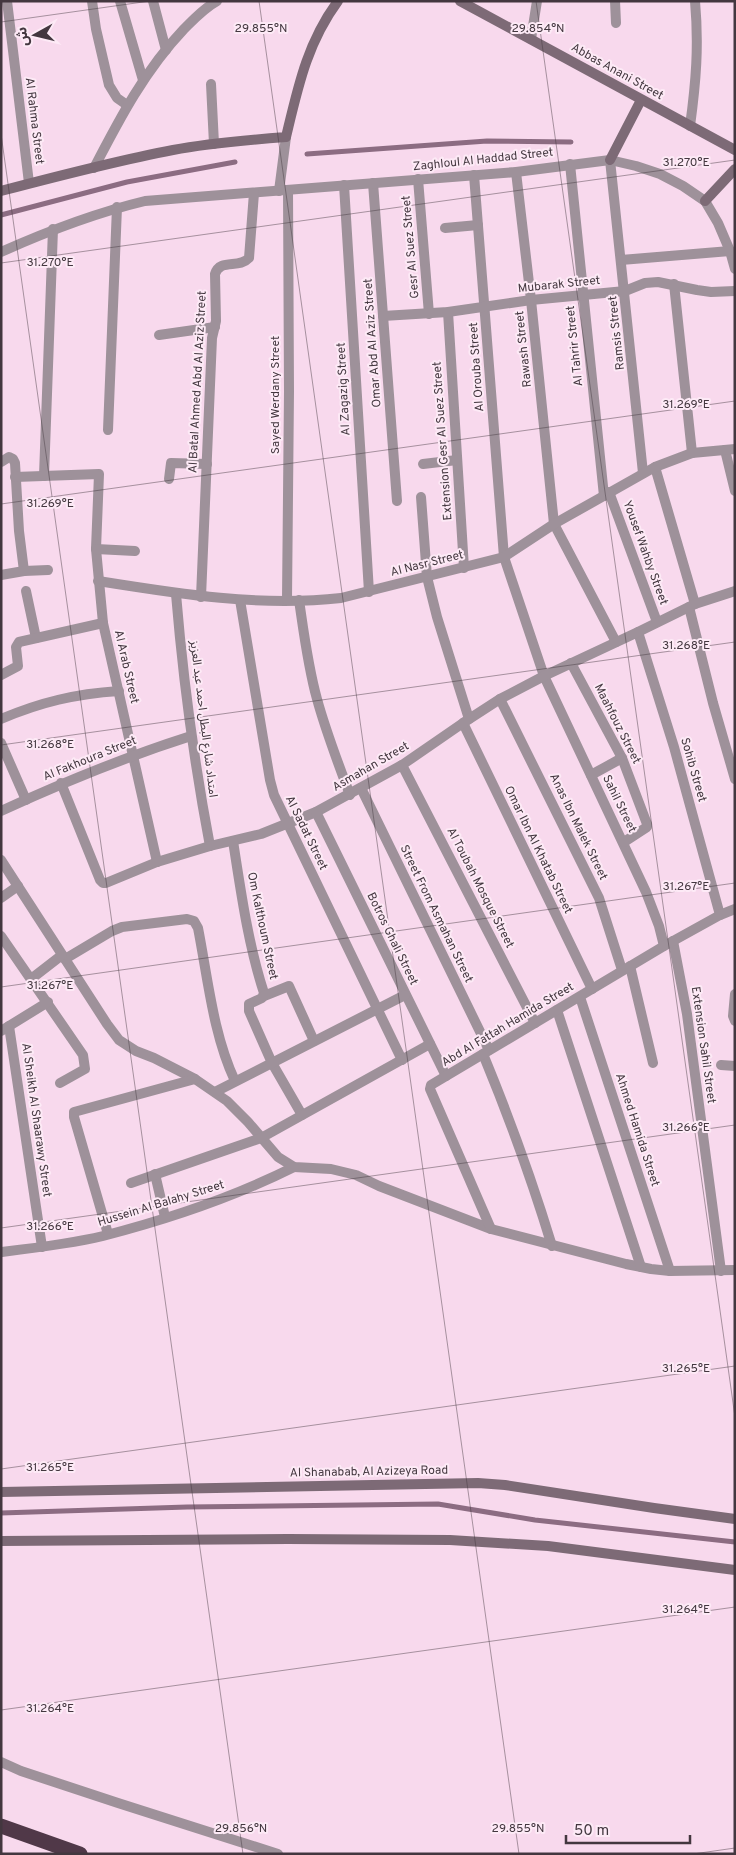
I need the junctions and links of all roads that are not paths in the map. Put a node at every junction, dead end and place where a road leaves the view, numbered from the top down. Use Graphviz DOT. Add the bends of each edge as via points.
graph roads {
  1 [pos="7,1"];
  2 [pos="102,1"];
  3 [pos="120,1"];
  4 [pos="153,1"];
  5 [pos="217,1"];
  6 [pos="338,1"];
  7 [pos="460,1"];
  8 [pos="537,1"];
  9 [pos="615,1"];
  10 [pos="695,1"];
  11 [pos="93,5"];
  12 [pos="616,23"];
  13 [pos="531,39"];
  14 [pos="166,50"];
  15 [pos="143,80"];
  16 [pos="210,84"];
  17 [pos="640,100"];
  18 [pos="127,104"];
  19 [pos="690,126"];
  20 [pos="286,137"];
  21 [pos="214,144"];
  22 [pos="735,150"];
  23 [pos="610,160"];
  24 [pos="570,164"];
  25 [pos="94,168"];
  26 [pos="735,169"];
  27 [pos="516,172"];
  28 [pos="474,175"];
  29 [pos="418,179"];
  30 [pos="29,183"];
  31 [pos="373,183"];
  32 [pos="344,185"];
  33 [pos="283,190"];
  34 [pos="1,191"];
  35 [pos="254,192"];
  36 [pos="705,201"];
  37 [pos="118,207"];
  38 [pos="478,224"];
  39 [pos="445,228"];
  40 [pos="53,229"];
  41 [pos="730,251"];
  42 [pos="1,252"];
  43 [pos="621,260"];
  44 [pos="735,269"];
  45 [pos="674,284"];
  46 [pos="735,290"];
  47 [pos="625,291"];
  48 [pos="582,295"];
  49 [pos="531,300"];
  50 [pos="485,307"];
  51 [pos="448,312"];
  52 [pos="429,314"];
  53 [pos="383,316"];
  54 [pos="215,327"];
  55 [pos="159,335"];
  56 [pos="108,430"];
  57 [pos="730,449"];
  58 [pos="692,453"];
  59 [pos="3,460"];
  60 [pos="457,460"];
  61 [pos="207,464"];
  62 [pos="423,464"];
  63 [pos="654,467"];
  64 [pos="644,473"];
  65 [pos="44,476"];
  66 [pos="15,477"];
  67 [pos="169,479"];
  68 [pos="735,491"];
  69 [pos="606,494"];
  70 [pos="421,497"];
  71 [pos="397,501"];
  72 [pos="554,524"];
  73 [pos="96,549"];
  74 [pos="134,552"];
  75 [pos="504,557"];
  76 [pos="464,568"];
  77 [pos="48,570"];
  78 [pos="24,571"];
  79 [pos="1,575"];
  80 [pos="427,577"];
  81 [pos="98,581"];
  82 [pos="26,591"];
  83 [pos="735,591"];
  84 [pos="369,592"];
  85 [pos="176,594"];
  86 [pos="201,597"];
  87 [pos="240,600"];
  88 [pos="287,600"];
  89 [pos="299,600"];
  90 [pos="692,605"];
  91 [pos="657,622"];
  92 [pos="103,623"];
  93 [pos="638,632"];
  94 [pos="36,638"];
  95 [pos="616,642"];
  96 [pos="571,663"];
  97 [pos="1,675"];
  98 [pos="544,676"];
  99 [pos="118,691"];
  100 [pos="500,700"];
  101 [pos="1,719"];
  102 [pos="466,721"];
  103 [pos="191,736"];
  104 [pos="1,743"];
  105 [pos="133,754"];
  106 [pos="622,758"];
  107 [pos="402,765"];
  108 [pos="591,775"];
  109 [pos="735,779"];
  110 [pos="61,783"];
  111 [pos="362,788"];
  112 [pos="350,795"];
  113 [pos="26,800"];
  114 [pos="1,811"];
  115 [pos="316,812"];
  116 [pos="288,824"];
  117 [pos="233,841"];
  118 [pos="624,842"];
  119 [pos="210,846"];
  120 [pos="1,860"];
  121 [pos="157,862"];
  122 [pos="18,886"];
  123 [pos="1,898"];
  124 [pos="735,909"];
  125 [pos="720,915"];
  126 [pos="3,942"];
  127 [pos="668,944"];
  128 [pos="64,957"];
  129 [pos="626,968"];
  130 [pos="31,978"];
  131 [pos="592,989"];
  132 [pos="735,994"];
  133 [pos="405,995"];
  134 [pos="264,996"];
  135 [pos="580,997"];
  136 [pos="48,1002"];
  137 [pos="377,1010"];
  138 [pos="557,1010"];
  139 [pos="735,1021"];
  140 [pos="535,1023"];
  141 [pos="4,1027"];
  142 [pos="314,1041"];
  143 [pos="430,1044"];
  144 [pos="486,1052"];
  145 [pos="402,1060"];
  146 [pos="272,1062"];
  147 [pos="652,1063"];
  148 [pos="721,1065"];
  149 [pos="735,1066"];
  150 [pos="446,1076"];
  151 [pos="195,1079"];
  152 [pos="235,1081"];
  153 [pos="60,1083"];
  154 [pos="215,1092"];
  155 [pos="302,1115"];
  156 [pos="261,1138"];
  157 [pos="294,1166"];
  158 [pos="155,1174"];
  159 [pos="132,1183"];
  160 [pos="165,1217"];
  161 [pos="491,1229"];
  162 [pos="108,1234"];
  163 [pos="552,1246"];
  164 [pos="42,1247"];
  165 [pos="1,1252"];
  166 [pos="641,1267"];
  167 [pos="735,1270"];
  168 [pos="670,1271"];
  169 [pos="721,1271"];
  170 [pos="1,1492"];
  171 [pos="735,1519"];
  172 [pos="1,1541"];
  173 [pos="735,1570"];
  174 [pos="1,1762"];
  175 [pos="1,1826"];
  176 [pos="80,1854"];
  177 [pos="276,1854"];
  1 -- 30 [label="street, Al Rahma Street"];
  2 -- 11 [label="street"];
  3 -- 15 [label="street"];
  4 -- 14 [label="street"];
  5 -- 14 [label="street" via="200,13"];
  6 -- 20 [label="street" via="324,20 312,46"];
  7 -- 13 [label="street, Abbas Anani Street"];
  8 -- 13 [label="street"];
  9 -- 12 [label="street"];
  10 -- 19 [label="street" via="698,37"];
  11 -- 18 [label="street" via="109,85 117,98"];
  13 -- 17 [label="street, Abbas Anani Street"];
  14 -- 15 [label="street"];
  15 -- 18 [label="street"];
  16 -- 21 [label="street"];
  17 -- 19 [label="street, Abbas Anani Street"];
  17 -- 23 [label="street"];
  18 -- 25 [label="street"];
  19 -- 22 [label="street, Abbas Anani Street"];
  20 -- 21 [label="street"];
  20 -- 33 [label="street, Sayed Werdany Street"];
  21 -- 25 [label="street"];
  23 -- 24 [label="street, Zaghloul Al Haddad Street"];
  23 -- 36 [label="street, Zaghloul Al Haddad Street" via="660,174"];
  23 -- 43 [label="street, Ramsis Street"];
  24 -- 27 [label="street, Zaghloul Al Haddad Street"];
  24 -- 48 [label="street, Al Tahrir Street"];
  25 -- 30 [label="street"];
  26 -- 36 [label="street"];
  27 -- 28 [label="street, Zaghloul Al Haddad Street"];
  27 -- 49 [label="street, Rawash Street"];
  28 -- 29 [label="street, Zaghloul Al Haddad Street"];
  28 -- 38 [label="street, Al Orouba Street"];
  29 -- 31 [label="street, Zaghloul Al Haddad Street"];
  29 -- 52 [label="street, Gesr Al Suez Street"];
  30 -- 34 [label="street"];
  31 -- 32 [label="street, Zaghloul Al Haddad Street"];
  31 -- 53 [label="street, Omar Abd Al Aziz Street"];
  32 -- 33 [label="street, Zaghloul Al Haddad Street"];
  32 -- 84 [label="street, Al Zagazig Street"];
  33 -- 35 [label="street, Zaghloul Al Haddad Street"];
  33 -- 88 [label="street, Sayed Werdany Street" via="289,391"];
  35 -- 37 [label="street, Zaghloul Al Haddad Street" via="167,198"];
  35 -- 54 [label="street, Al Batal Ahmed Abd Al Aziz Street" via="249,258 242,263 216,269"];
  36 -- 41 [label="street"];
  37 -- 40 [label="street, Zaghloul Al Haddad Street"];
  37 -- 56 [label="street"];
  38 -- 39 [label="street"];
  38 -- 50 [label="street, Al Orouba Street"];
  40 -- 42 [label="street, Zaghloul Al Haddad Street"];
  40 -- 65 [label="street"];
  41 -- 43 [label="street"];
  41 -- 44 [label="street"];
  43 -- 47 [label="street, Ramsis Street"];
  45 -- 46 [label="street, Mubarak Street" via="711,292"];
  45 -- 47 [label="street, Mubarak Street" via="645,283"];
  45 -- 58 [label="street"];
  47 -- 48 [label="street, Mubarak Street"];
  47 -- 64 [label="street, Ramsis Street"];
  48 -- 49 [label="street, Mubarak Street"];
  48 -- 69 [label="street, Al Tahrir Street"];
  49 -- 50 [label="street, Mubarak Street"];
  49 -- 72 [label="street, Rawash Street"];
  50 -- 51 [label="street, Mubarak Street"];
  50 -- 75 [label="street, Al Orouba Street"];
  51 -- 52 [label="street, Mubarak Street"];
  51 -- 60 [label="street, Extension Gesr Al Suez Street"];
  52 -- 53 [label="street, Mubarak Street"];
  53 -- 71 [label="street, Omar Abd Al Aziz Street"];
  54 -- 55 [label="street"];
  54 -- 61 [label="street, Al Batal Ahmed Abd Al Aziz Street"];
  57 -- 58 [label="street, Al Nasr Street"];
  57 -- 68 [label="street"];
  58 -- 63 [label="street, Al Nasr Street"];
  59 -- 66 [label="street" via="13,459"];
  60 -- 62 [label="street"];
  60 -- 76 [label="street, Extension Gesr Al Suez Street"];
  61 -- 67 [label="street" via="171,463"];
  61 -- 86 [label="street, Al Batal Ahmed Abd Al Aziz Street"];
  63 -- 64 [label="street, Al Nasr Street"];
  63 -- 90 [label="street"];
  64 -- 69 [label="street, Al Nasr Street"];
  65 -- 66 [label="street"];
  65 -- 73 [label="street, Al Arab Street" via="99,474"];
  66 -- 78 [label="street"];
  69 -- 72 [label="street, Al Nasr Street"];
  69 -- 91 [label="street, Yousef Wahby Street"];
  70 -- 80 [label="street, Omar Ibn Al Khatab Street"];
  72 -- 75 [label="street, Al Nasr Street"];
  72 -- 95 [label="street"];
  73 -- 74 [label="street"];
  73 -- 81 [label="street, Al Arab Street"];
  75 -- 76 [label="street, Al Nasr Street"];
  75 -- 98 [label="street, Al Orouba Street"];
  76 -- 80 [label="street, Al Nasr Street"];
  77 -- 78 [label="street"];
  78 -- 79 [label="street"];
  80 -- 84 [label="street, Al Nasr Street"];
  80 -- 102 [label="street, Omar Ibn Al Khatab Street"];
  81 -- 85 [label="street, Al Nasr Street"];
  81 -- 92 [label="street, Al Arab Street"];
  82 -- 94 [label="street"];
  83 -- 90 [label="street, Asmahan Street"];
  84 -- 89 [label="street, Al Nasr Street" via="341,598"];
  85 -- 86 [label="street, Al Nasr Street"];
  85 -- 103 [label="street, امتداد شارع البطل احمد عبد العزيز"];
  86 -- 87 [label="street, Al Nasr Street"];
  87 -- 88 [label="street, Al Nasr Street"];
  87 -- 116 [label="street, Al Sadat Street" via="270,780"];
  88 -- 89 [label="street, Al Nasr Street"];
  89 -- 112 [label="street" via="317,699"];
  90 -- 91 [label="street, Asmahan Street"];
  90 -- 109 [label="street" via="713,703"];
  91 -- 93 [label="street, Asmahan Street"];
  92 -- 94 [label="street"];
  92 -- 99 [label="street, Al Arab Street"];
  93 -- 95 [label="street, Asmahan Street"];
  93 -- 125 [label="street, Sohib Street" via="674,747"];
  94 -- 97 [label="street" via="17,643 18,666"];
  95 -- 96 [label="street, Asmahan Street"];
  96 -- 98 [label="street, Asmahan Street"];
  96 -- 106 [label="street, Maahfouz Street"];
  98 -- 100 [label="street, Asmahan Street"];
  98 -- 108 [label="street, Sahil Street"];
  99 -- 101 [label="street" via="54,700"];
  99 -- 105 [label="street, Al Arab Street"];
  100 -- 102 [label="street, Asmahan Street"];
  100 -- 129 [label="street, Anas Ibn Malek Street" via="599,898"];
  102 -- 107 [label="street, Asmahan Street"];
  102 -- 131 [label="street, Omar Ibn Al Khatab Street"];
  103 -- 105 [label="street, Al Fakhoura Street"];
  103 -- 119 [label="street, امتداد شارع البطل احمد عبد العزيز"];
  104 -- 113 [label="street"];
  105 -- 110 [label="street, Al Fakhoura Street"];
  105 -- 121 [label="street, Al Arab Street"];
  106 -- 108 [label="street"];
  106 -- 118 [label="street, Maahfouz Street" via="647,827"];
  107 -- 111 [label="street, Asmahan Street"];
  107 -- 140 [label="street, Al Toubah Mosque Street"];
  108 -- 118 [label="street, Sahil Street"];
  110 -- 113 [label="street, Al Fakhoura Street"];
  110 -- 121 [label="street, Asmahan Street" via="103,883"];
  111 -- 112 [label="street, Asmahan Street"];
  111 -- 144 [label="street, Street From Asmahan Street"];
  112 -- 115 [label="street, Asmahan Street"];
  113 -- 114 [label="street, Al Fakhoura Street"];
  115 -- 116 [label="street, Asmahan Street"];
  115 -- 133 [label="street, Botros Ghali Street"];
  116 -- 117 [label="street, Asmahan Street"];
  116 -- 137 [label="street, Al Sadat Street"];
  117 -- 119 [label="street, Asmahan Street"];
  117 -- 134 [label="street, Om Kalthoum Street"];
  118 -- 127 [label="street, Sahil Street"];
  119 -- 121 [label="street, Asmahan Street"];
  120 -- 122 [label="street"];
  122 -- 123 [label="street"];
  122 -- 128 [label="street"];
  124 -- 125 [label="street, Abd Al Fattah Hamida Street"];
  125 -- 127 [label="street, Abd Al Fattah Hamida Street"];
  126 -- 130 [label="street"];
  127 -- 129 [label="street, Abd Al Fattah Hamida Street"];
  127 -- 169 [label="street, Extension Sahil Street" via="687,1014"];
  128 -- 130 [label="street"];
  128 -- 151 [label="street" via="119,1040"];
  128 -- 152 [label="street" via="122,927 187,918 194,921 218,1035"];
  129 -- 131 [label="street, Abd Al Fattah Hamida Street"];
  129 -- 147 [label="street, Anas Ibn Malek Street"];
  130 -- 136 [label="street"];
  131 -- 135 [label="street, Abd Al Fattah Hamida Street"];
  132 -- 139 [label="street" via="732,1016"];
  133 -- 137 [label="street"];
  133 -- 143 [label="street, Botros Ghali Street"];
  134 -- 142 [label="street" via="289,986"];
  134 -- 146 [label="street, Om Kalthoum Street" via="249,1004 249,1011"];
  135 -- 138 [label="street, Abd Al Fattah Hamida Street"];
  135 -- 168 [label="street, Ahmed Hamida Street"];
  136 -- 141 [label="street, Al Sheikh Al Shaarawy Street"];
  136 -- 153 [label="street" via="85,1062 84,1069"];
  137 -- 142 [label="street"];
  137 -- 145 [label="street, Al Sadat Street"];
  138 -- 140 [label="street, Abd Al Fattah Hamida Street"];
  138 -- 166 [label="street"];
  140 -- 144 [label="street, Abd Al Fattah Hamida Street"];
  141 -- 164 [label="street, Al Sheikh Al Shaarawy Street"];
  142 -- 146 [label="street"];
  143 -- 145 [label="street"];
  143 -- 150 [label="street, Botros Ghali Street"];
  144 -- 150 [label="street, Abd Al Fattah Hamida Street"];
  144 -- 163 [label="street, Street From Asmahan Street"];
  145 -- 155 [label="street"];
  146 -- 152 [label="street"];
  146 -- 155 [label="street, Om Kalthoum Street"];
  148 -- 149 [label="street"];
  150 -- 161 [label="street, Abd Al Fattah Hamida Street" via="430,1089"];
  151 -- 154 [label="street"];
  151 -- 162 [label="street" via="74,1112"];
  152 -- 154 [label="street"];
  154 -- 156 [label="street" via="236,1109"];
  155 -- 156 [label="street"];
  156 -- 157 [label="street" via="278,1158"];
  156 -- 158 [label="street"];
  157 -- 160 [label="street, Hussein Al Balahy Street" via="255,1186"];
  157 -- 161 [label="street" via="332,1169 356,1176"];
  158 -- 159 [label="street"];
  158 -- 160 [label="street"];
  160 -- 162 [label="street, Hussein Al Balahy Street"];
  161 -- 163 [label="street"];
  162 -- 164 [label="street, Hussein Al Balahy Street"];
  163 -- 166 [label="street"];
  164 -- 165 [label="street, Hussein Al Balahy Street"];
  166 -- 168 [label="street"];
  167 -- 169 [label="street"];
  168 -- 169 [label="street"];
  170 -- 171 [label="street, Al Shanabab, Al Azizeya Road" via="478,1483"];
  172 -- 173 [label="street" via="470,1541 548,1546"];
  174 -- 177 [label="street"];
  175 -- 176 [label="highway"];
}
